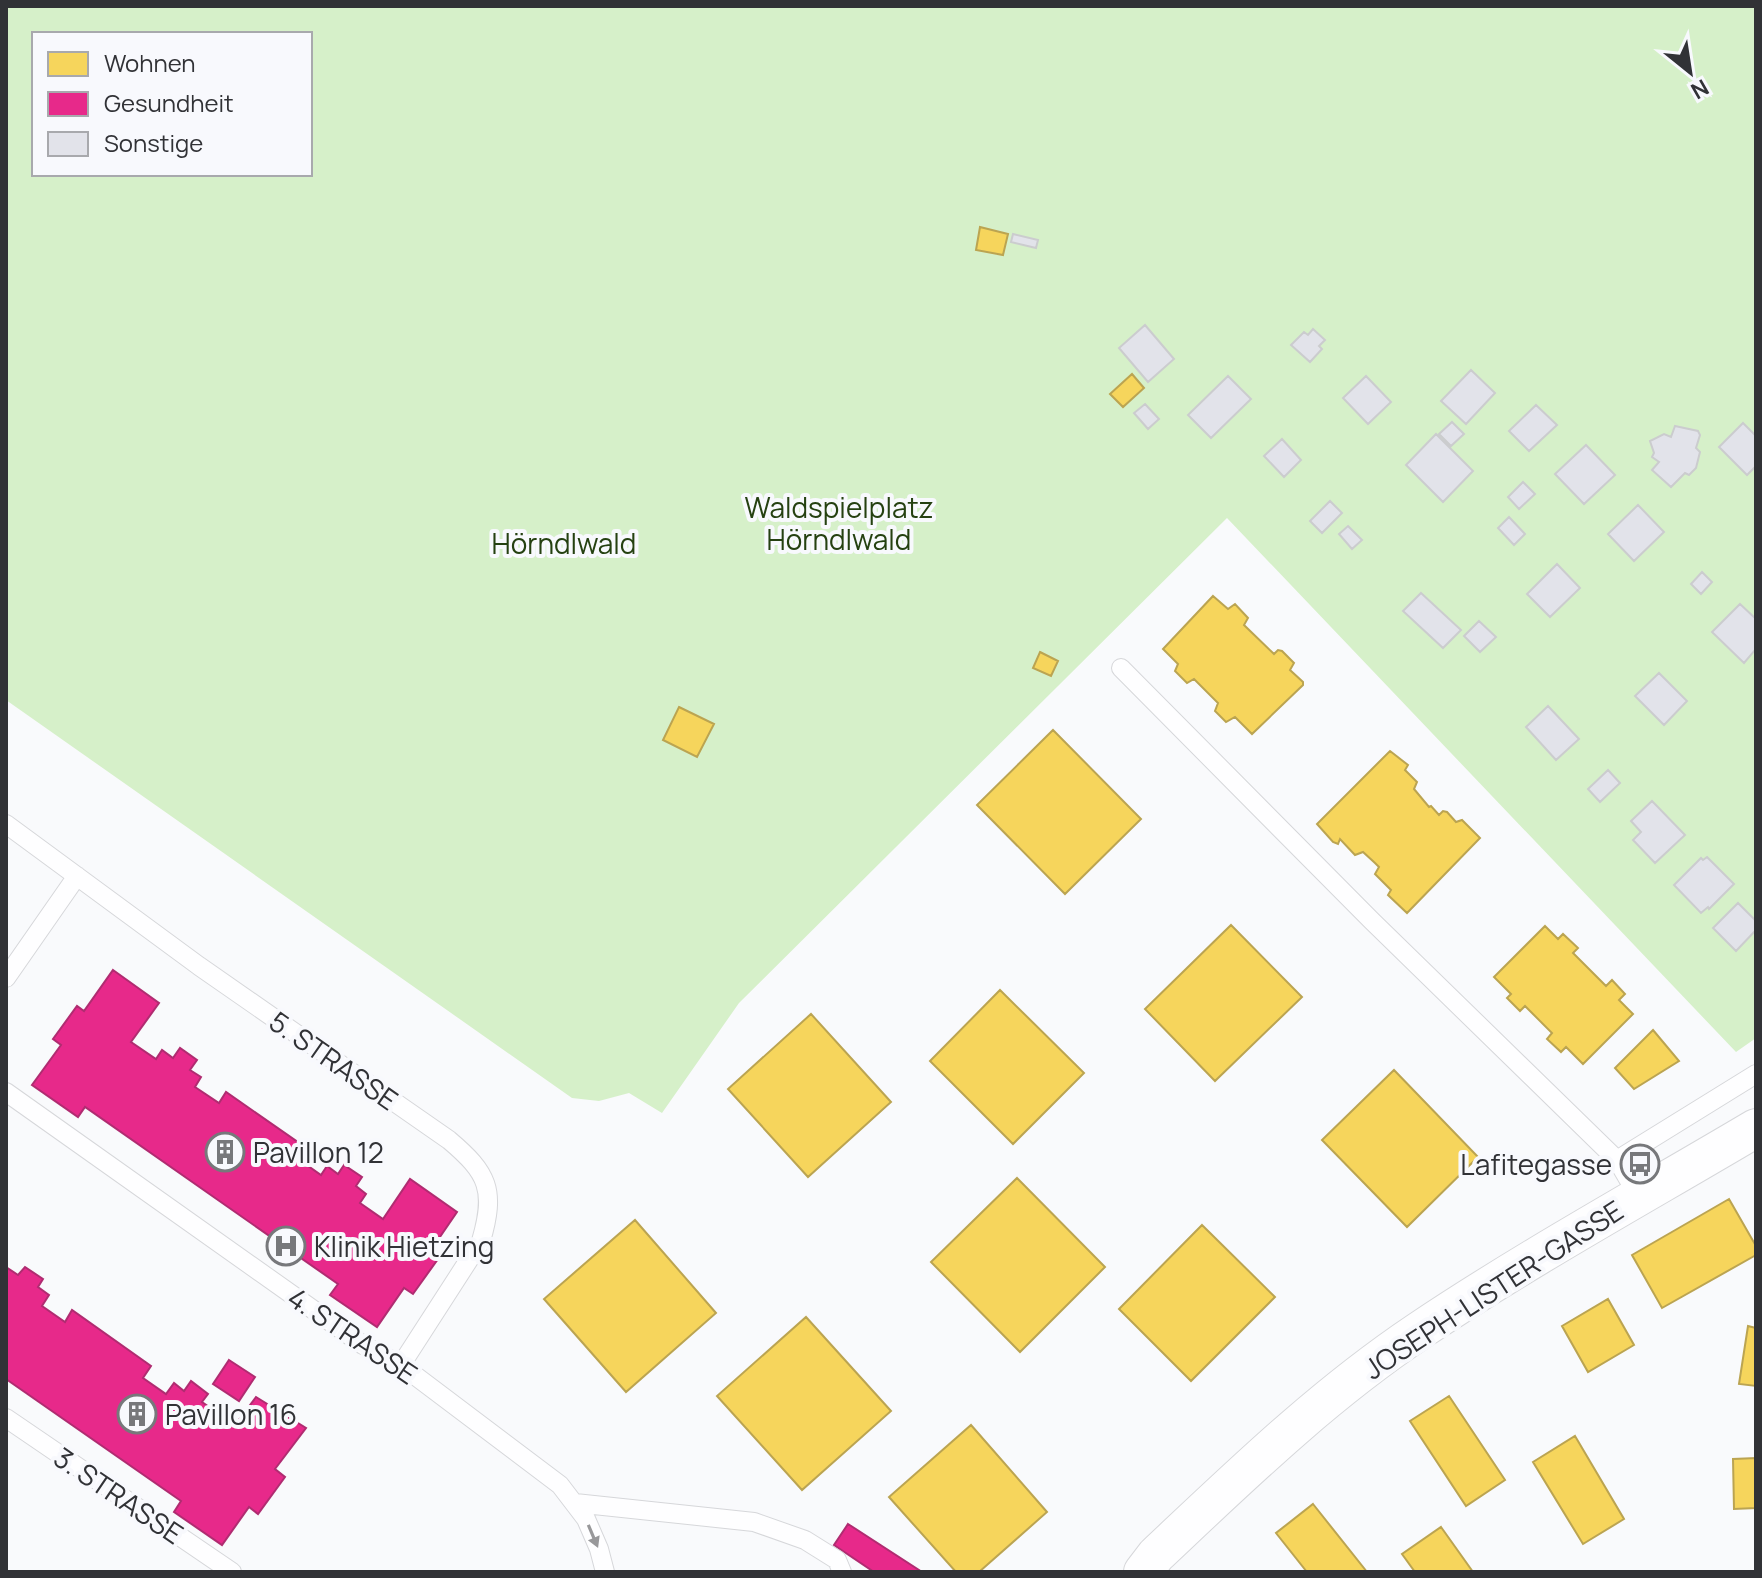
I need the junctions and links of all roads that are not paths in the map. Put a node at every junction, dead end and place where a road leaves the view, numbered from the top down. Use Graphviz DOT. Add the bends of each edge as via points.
graph roads {
  1 [pos="1121,668"];
  2 [pos="9,833"];
  3 [pos="77,876"];
  4 [pos="6,978"];
  5 [pos="1756,1074"];
  6 [pos="6,1092"];
  7 [pos="1756,1128"];
  8 [pos="1617,1160"];
  9 [pos="1638,1196"];
  10 [pos="401,1365"];
  11 [pos="6,1418"];
  12 [pos="575,1503"];
  13 [pos="224,1570"];
  14 [pos="605,1572"];
  15 [pos="842,1572"];
  16 [pos="1143,1572"];
  1 -- 8 [label="lane"];
  2 -- 3 [label="lane, 5. STRASSE"];
  3 -- 4 [label="lane"];
  3 -- 10 [label="lane, 5. STRASSE" via="477,1165 488,1199 481,1241"];
  5 -- 8 [label="lane"];
  6 -- 10 [label="lane, 4. STRASSE" via="363,1345"];
  7 -- 9 [label="street, JOSEPH-LISTER-GASSE"];
  8 -- 9 [label="lane"];
  9 -- 16 [label="street, JOSEPH-LISTER-GASSE" via="1363,1371 1286,1431"];
  10 -- 12 [label="lane, 4. STRASSE" via="545,1471"];
  11 -- 13 [label="lane, 3. STRASSE"];
  12 -- 14 [label="lane, 4. STRASSE, one-way" via="592,1531"];
  12 -- 15 [label="lane" via="754,1522 805,1540 837,1560"];
}
